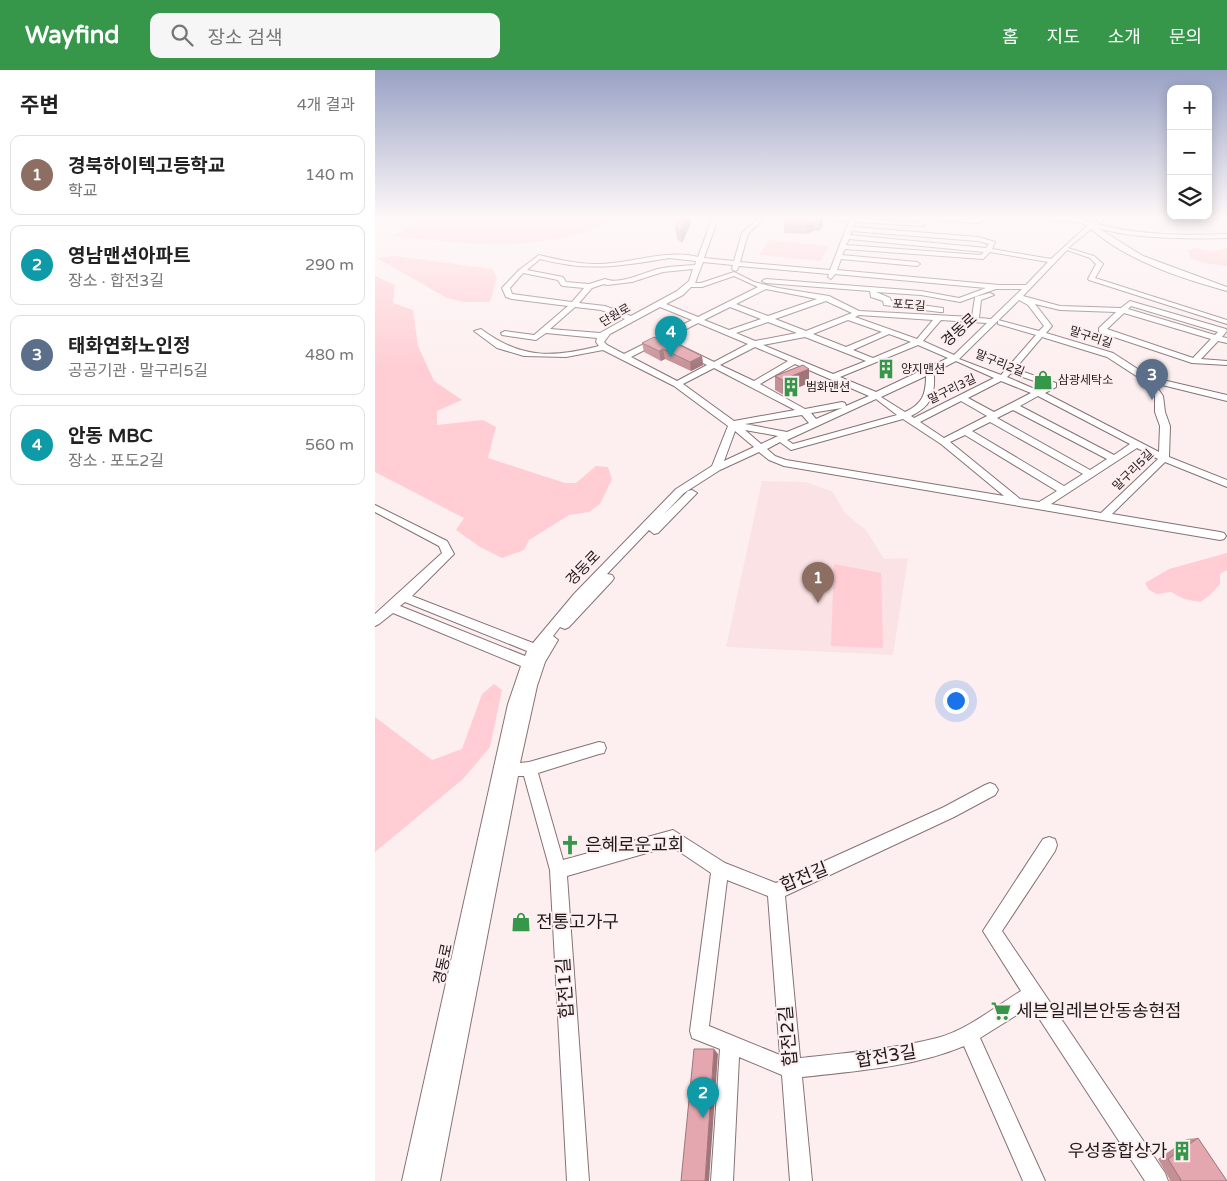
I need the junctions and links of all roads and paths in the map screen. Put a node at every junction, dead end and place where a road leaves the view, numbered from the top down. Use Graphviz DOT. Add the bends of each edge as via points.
graph roads {
  1 [pos="695,267"];
  2 [pos="524,268"];
  3 [pos="609,268"];
  4 [pos="686,268"];
  5 [pos="735,268"];
  6 [pos="795,268"];
  7 [pos="834,268"];
  8 [pos="916,268"];
  9 [pos="1046,268"];
  10 [pos="1049,268"];
  11 [pos="1098,268"];
  12 [pos="1166,268"];
  13 [pos="521,271"];
  14 [pos="833,271"];
  15 [pos="734,274"];
  16 [pos="915,278"];
  17 [pos="925,278"];
  18 [pos="605,281"];
  19 [pos="752,283"];
  20 [pos="690,285"];
  21 [pos="589,286"];
  22 [pos="766,286"];
  23 [pos="828,286"];
  24 [pos="999,286"];
  25 [pos="872,289"];
  26 [pos="1227,289"];
  27 [pos="1021,292"];
  28 [pos="921,293"];
  29 [pos="826,298"];
  30 [pos="660,304"];
  31 [pos="730,304"];
  32 [pos="573,305"];
  33 [pos="914,306"];
  34 [pos="1123,310"];
  35 [pos="858,313"];
  36 [pos="913,316"];
  37 [pos="848,317"];
  38 [pos="939,318"];
  39 [pos="975,318"];
  40 [pos="631,319"];
  41 [pos="767,319"];
  42 [pos="698,320"];
  43 [pos="997,322"];
  44 [pos="1227,322"];
  45 [pos="478,331"];
  46 [pos="544,331"];
  47 [pos="888,332"];
  48 [pos="505,333"];
  49 [pos="729,333"];
  50 [pos="806,334"];
  51 [pos="1041,334"];
  52 [pos="602,336"];
  53 [pos="1216,338"];
  54 [pos="660,339"];
  55 [pos="1227,341"];
  56 [pos="918,342"];
  57 [pos="754,344"];
  58 [pos="604,347"];
  59 [pos="845,350"];
  60 [pos="625,357"];
  61 [pos="957,359"];
  62 [pos="795,361"];
  63 [pos="1195,361"];
  64 [pos="874,362"];
  65 [pos="1227,363"];
  66 [pos="714,365"];
  67 [pos="1006,374"];
  68 [pos="930,376"];
  69 [pos="833,378"];
  70 [pos="1147,378"];
  71 [pos="677,384"];
  72 [pos="754,384"];
  73 [pos="1038,393"];
  74 [pos="877,397"];
  75 [pos="962,398"];
  76 [pos="1227,398"];
  77 [pos="859,403"];
  78 [pos="1013,406"];
  79 [pos="805,412"];
  80 [pos="992,417"];
  81 [pos="910,418"];
  82 [pos="815,423"];
  83 [pos="732,424"];
  84 [pos="966,430"];
  85 [pos="786,438"];
  86 [pos="944,442"];
  87 [pos="1137,444"];
  88 [pos="761,450"];
  89 [pos="1164,458"];
  90 [pos="1115,459"];
  91 [pos="716,468"];
  92 [pos="1090,474"];
  93 [pos="1227,484"];
  94 [pos="1065,491"];
  95 [pos="1017,502"];
  96 [pos="1041,506"];
  97 [pos="375,508"];
  98 [pos="1104,516"];
  99 [pos="1220,536"];
  100 [pos="403,597"];
  101 [pos="391,607"];
  102 [pos="375,621"];
  103 [pos="535,649"];
  104 [pos="528,663"];
  105 [pos="599,748"];
  106 [pos="511,770"];
  107 [pos="529,770"];
  108 [pos="990,790"];
  109 [pos="1049,845"];
  110 [pos="720,869"];
  111 [pos="558,870"];
  112 [pos="776,891"];
  113 [pos="1033,994"];
  114 [pos="969,1034"];
  115 [pos="730,1045"];
  116 [pos="791,1068"];
  117 [pos="413,1181"];
  118 [pos="429,1181"];
  119 [pos="578,1181"];
  120 [pos="722,1181"];
  121 [pos="801,1181"];
  122 [pos="1034,1181"];
  123 [pos="1157,1181"];
  1 -- 20 [label="street"];
  2 -- 13 [label="street"];
  3 -- 18 [label="street"];
  4 -- 18 [label="street" via="662,270 621,283"];
  5 -- 15 [label="street"];
  6 -- 14 [label="street"];
  7 -- 14 [label="street"];
  8 -- 16 [label="street"];
  9 -- 27 [label="street, 경동로"];
  10 -- 27 [label="street, 경동로"];
  11 -- 44 [label="street" via="1091,279"];
  12 -- 26 [label="street"];
  13 -- 21 [label="street" via="561,278 563,284"];
  13 -- 32 [label="street" via="506,288 509,295"];
  14 -- 16 [label="street"];
  14 -- 23 [label="street"];
  15 -- 19 [label="street, 포도길"];
  15 -- 20 [label="street" via="702,285"];
  16 -- 17 [label="street"];
  17 -- 24 [label="street"];
  17 -- 28 [label="street"];
  18 -- 21 [label="street"];
  19 -- 22 [label="street, 포도길"];
  19 -- 23 [label="street"];
  20 -- 30 [label="street, 단원로"];
  21 -- 32 [label="street"];
  22 -- 29 [label="street, 포도길"];
  22 -- 31 [label="street"];
  23 -- 25 [label="street"];
  23 -- 29 [label="street"];
  24 -- 27 [label="street"];
  24 -- 28 [label="street" via="960,300"];
  25 -- 28 [label="street"];
  25 -- 33 [label="street" via="887,303"];
  27 -- 34 [label="street" via="1060,308"];
  27 -- 39 [label="street" via="978,299"];
  27 -- 43 [label="street, 경동로"];
  27 -- 51 [label="street" via="1048,326"];
  28 -- 33 [label="street"];
  29 -- 35 [label="street, 포도길"];
  29 -- 41 [label="street"];
  30 -- 40 [label="street, 단원로"];
  30 -- 42 [label="street"];
  31 -- 41 [label="street"];
  31 -- 42 [label="street"];
  32 -- 40 [label="street" via="602,308"];
  32 -- 46 [label="street"];
  33 -- 36 [label="street"];
  33 -- 39 [label="street"];
  34 -- 53 [label="street"];
  34 -- 63 [label="street" via="1103,330"];
  35 -- 36 [label="street, 포도길"];
  35 -- 37 [label="street"];
  36 -- 38 [label="street, 포도길"];
  37 -- 47 [label="street, 말구리2길"];
  37 -- 50 [label="street"];
  38 -- 39 [label="street, 포도길"];
  38 -- 56 [label="street"];
  39 -- 43 [label="street, 포도길"];
  40 -- 52 [label="street, 단원로"];
  41 -- 49 [label="street"];
  41 -- 50 [label="street"];
  42 -- 49 [label="street"];
  42 -- 54 [label="street"];
  43 -- 51 [label="street, 말구리길"];
  43 -- 61 [label="street, 경동로"];
  45 -- 58 [label="street" via="501,347 518,353 578,354"];
  46 -- 48 [label="street" via="536,338"];
  46 -- 52 [label="street"];
  47 -- 56 [label="street, 말구리2길"];
  47 -- 59 [label="street"];
  49 -- 57 [label="street"];
  50 -- 57 [label="street"];
  50 -- 59 [label="street"];
  51 -- 67 [label="street, 말구리3길"];
  51 -- 70 [label="street, 말구리길" via="1110,355"];
  52 -- 58 [label="street, 단원로" via="600,342"];
  53 -- 55 [label="street"];
  53 -- 63 [label="street"];
  54 -- 60 [label="street"];
  54 -- 66 [label="street"];
  56 -- 61 [label="street, 말구리2길"];
  56 -- 64 [label="street"];
  57 -- 62 [label="street"];
  57 -- 66 [label="street"];
  58 -- 60 [label="street, 단원로"];
  59 -- 64 [label="street"];
  60 -- 71 [label="street, 단원로"];
  61 -- 67 [label="street, 말구리2길"];
  61 -- 68 [label="street, 경동로"];
  61 -- 74 [label="street, 경동로"];
  62 -- 69 [label="street"];
  62 -- 72 [label="street"];
  63 -- 65 [label="street"];
  64 -- 69 [label="street"];
  66 -- 71 [label="street"];
  66 -- 72 [label="street"];
  67 -- 73 [label="street, 말구리2길"];
  67 -- 73 [label="street" via="1053,385"];
  67 -- 75 [label="street, 말구리3길"];
  68 -- 74 [label="street, 경동로"];
  68 -- 81 [label="street" via="931,396"];
  69 -- 74 [label="street"];
  70 -- 76 [label="street, 말구리길"];
  70 -- 89 [label="street, 말구리5길" via="1159,396 1165,426"];
  71 -- 83 [label="street, 단원로"];
  72 -- 79 [label="street"];
  73 -- 78 [label="street"];
  73 -- 87 [label="street, 말구리2길"];
  74 -- 77 [label="street, 경동로"];
  74 -- 81 [label="street"];
  74 -- 85 [label="street, 경동로"];
  75 -- 80 [label="street"];
  75 -- 81 [label="street, 말구리3길"];
  77 -- 79 [label="street"];
  77 -- 82 [label="street, 경동로"];
  78 -- 80 [label="street"];
  78 -- 90 [label="street"];
  79 -- 82 [label="street"];
  79 -- 83 [label="street"];
  80 -- 84 [label="street"];
  80 -- 92 [label="street"];
  81 -- 85 [label="street" via="791,447"];
  81 -- 86 [label="street"];
  82 -- 85 [label="street, 경동로"];
  83 -- 85 [label="street"];
  83 -- 88 [label="street, 단원로"];
  83 -- 91 [label="street"];
  84 -- 86 [label="street"];
  84 -- 94 [label="street"];
  85 -- 88 [label="street, 경동로"];
  86 -- 95 [label="street"];
  87 -- 89 [label="street, 말구리2길"];
  87 -- 90 [label="street"];
  88 -- 91 [label="street, 경동로"];
  88 -- 95 [label="street, 단원로" via="784,463"];
  88 -- 106 [label="street, 경동로" via="684,499 545,649 531,680"];
  89 -- 93 [label="street, 말구리2길"];
  89 -- 98 [label="street, 말구리5길"];
  90 -- 92 [label="street"];
  91 -- 103 [label="street, 경동로" via="673,498 578,597"];
  92 -- 94 [label="street"];
  94 -- 96 [label="street"];
  95 -- 96 [label="street"];
  96 -- 98 [label="street"];
  97 -- 100 [label="street" via="443,544 448,554"];
  98 -- 99 [label="street"];
  100 -- 101 [label="street"];
  100 -- 103 [label="street"];
  101 -- 102 [label="street"];
  101 -- 104 [label="street"];
  103 -- 104 [label="street, 경동로"];
  104 -- 117 [label="street, 경동로" via="513,713"];
  105 -- 107 [label="street"];
  106 -- 107 [label="street"];
  106 -- 118 [label="street, 경동로"];
  107 -- 111 [label="street, 합전1길"];
  108 -- 112 [label="street, 합전길"];
  109 -- 113 [label="street" via="991,931"];
  110 -- 111 [label="street, 합전길" via="673,838"];
  110 -- 112 [label="street, 합전길"];
  110 -- 115 [label="street, 합전3길" via="699,1031"];
  111 -- 119 [label="street, 합전1길"];
  112 -- 116 [label="street, 합전2길"];
  113 -- 114 [label="street, 합전3길"];
  113 -- 123 [label="street"];
  114 -- 116 [label="street, 합전3길" via="938,1047"];
  114 -- 122 [label="street"];
  115 -- 116 [label="street, 합전3길"];
  115 -- 120 [label="street"];
  116 -- 121 [label="street, 합전2길"];
}
